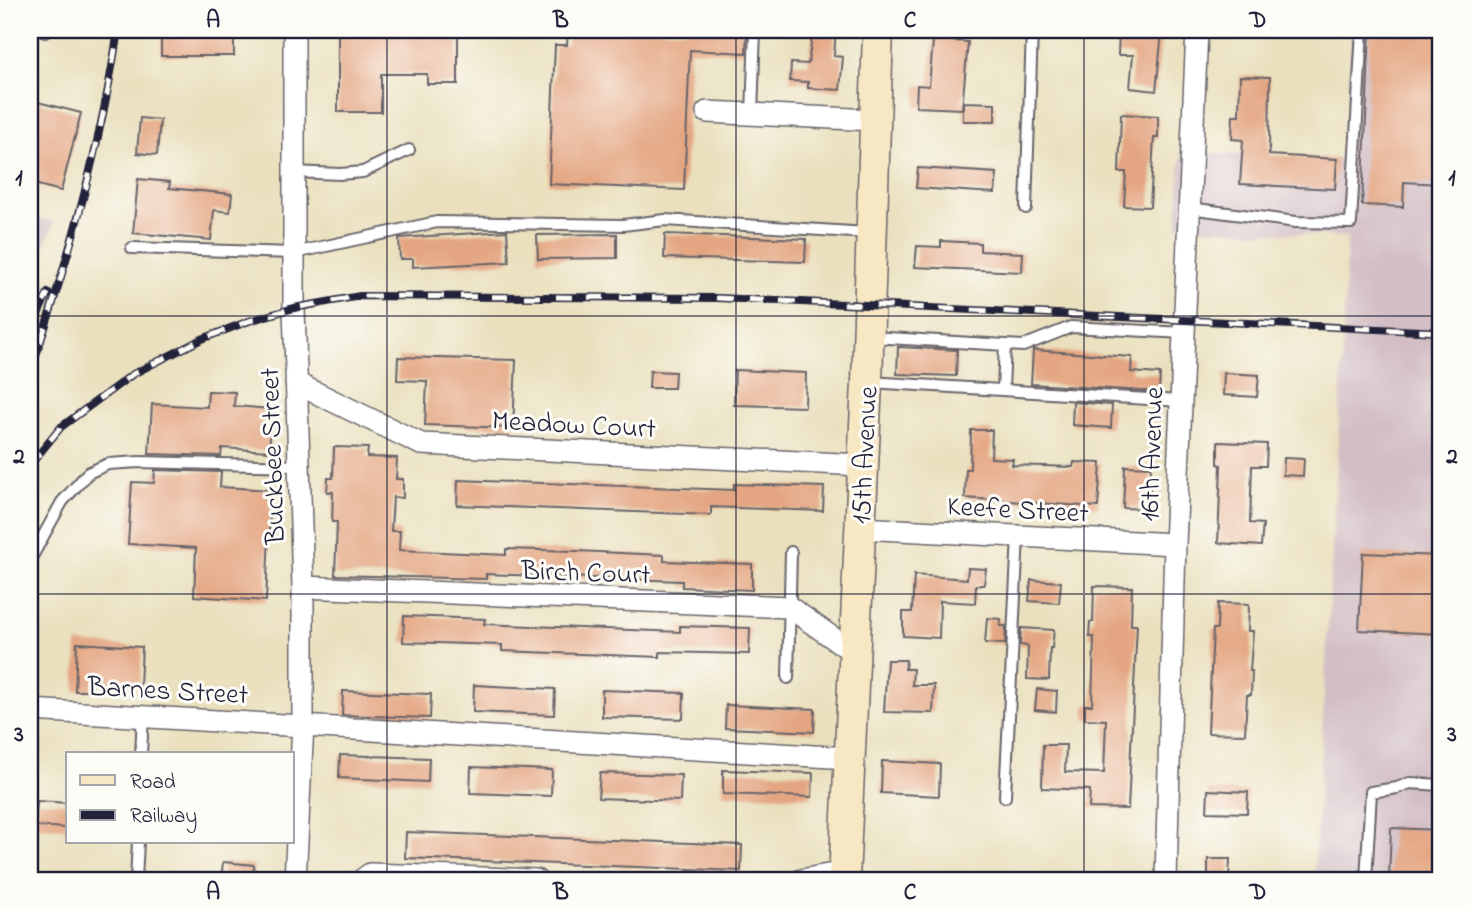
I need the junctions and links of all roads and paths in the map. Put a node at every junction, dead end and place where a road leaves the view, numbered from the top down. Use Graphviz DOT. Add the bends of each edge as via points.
graph roads {
  1 [pos="293,30"];
  2 [pos="755,30"];
  3 [pos="878,30"];
  4 [pos="1032,30"];
  5 [pos="1197,30"];
  6 [pos="1362,30"];
  7 [pos="707,112"];
  8 [pos="752,114"];
  9 [pos="874,120"];
  10 [pos="409,150"];
  11 [pos="293,172"];
  12 [pos="1026,208"];
  13 [pos="1189,208"];
  14 [pos="871,234"];
  15 [pos="132,248"];
  16 [pos="294,253"];
  17 [pos="1184,333"];
  18 [pos="868,337"];
  19 [pos="1005,345"];
  20 [pos="867,382"];
  21 [pos="296,383"];
  22 [pos="1003,389"];
  23 [pos="1181,401"];
  24 [pos="862,465"];
  25 [pos="299,466"];
  26 [pos="859,528"];
  27 [pos="1018,536"];
  28 [pos="1175,544"];
  29 [pos="791,552"];
  30 [pos="30,560"];
  31 [pos="303,587"];
  32 [pos="789,607"];
  33 [pos="853,652"];
  34 [pos="788,678"];
  35 [pos="30,710"];
  36 [pos="143,716"];
  37 [pos="303,725"];
  38 [pos="141,752"];
  39 [pos="849,758"];
  40 [pos="1441,785"];
  41 [pos="1006,797"];
  42 [pos="138,844"];
  43 [pos="844,876"];
  44 [pos="136,880"];
  45 [pos="295,880"];
  46 [pos="362,880"];
  47 [pos="536,880"];
  48 [pos="801,880"];
  49 [pos="1166,880"];
  50 [pos="1366,880"];
  1 -- 11 [label="street, Buckbee Street"];
  2 -- 8 [label="lane"];
  3 -- 9 [label="main road, 15th Avenue"];
  4 -- 12 [label="lane"];
  5 -- 13 [label="street, 16th Avenue"];
  6 -- 13 [label="lane" via="1351,223 1296,222"];
  7 -- 8 [label="street"];
  8 -- 9 [label="street"];
  9 -- 14 [label="main road, 15th Avenue"];
  10 -- 11 [label="lane" via="363,172"];
  11 -- 16 [label="street, Buckbee Street"];
  13 -- 17 [label="street, 16th Avenue"];
  14 -- 16 [label="lane" via="665,220 622,225 437,222"];
  14 -- 18 [label="main road, 15th Avenue"];
  15 -- 16 [label="lane"];
  16 -- 21 [label="street, Buckbee Street"];
  17 -- 19 [label="lane" via="1070,327 1023,346"];
  17 -- 23 [label="street, 16th Avenue"];
  18 -- 19 [label="lane"];
  18 -- 20 [label="main road, 15th Avenue"];
  19 -- 22 [label="lane"];
  20 -- 22 [label="lane"];
  20 -- 24 [label="main road, 15th Avenue"];
  21 -- 24 [label="street, Meadow Court" via="421,444"];
  21 -- 25 [label="street, Buckbee Street"];
  22 -- 23 [label="lane"];
  23 -- 28 [label="street, 16th Avenue"];
  24 -- 26 [label="main road, 15th Avenue"];
  25 -- 30 [label="lane" via="108,464 88,473 62,502"];
  25 -- 31 [label="street, Buckbee Street"];
  26 -- 27 [label="street, Keefe Street"];
  26 -- 33 [label="main road, 15th Avenue"];
  27 -- 28 [label="street, Keefe Street"];
  27 -- 41 [label="lane"];
  28 -- 49 [label="street, 16th Avenue"];
  29 -- 32 [label="lane"];
  31 -- 32 [label="street, Birch Court"];
  31 -- 37 [label="street, Buckbee Street"];
  32 -- 33 [label="street"];
  32 -- 34 [label="lane"];
  33 -- 39 [label="main road, 15th Avenue"];
  35 -- 36 [label="street, Barnes Street"];
  36 -- 37 [label="street, Barnes Street"];
  36 -- 38 [label="lane"];
  37 -- 39 [label="street"];
  37 -- 45 [label="street, Buckbee Street"];
  39 -- 43 [label="main road, 15th Avenue"];
  40 -- 50 [label="lane" via="1410,783 1371,792"];
  42 -- 44 [label="lane"];
  43 -- 48 [label="street"];
  46 -- 47 [label="street" via="370,874"];
}
